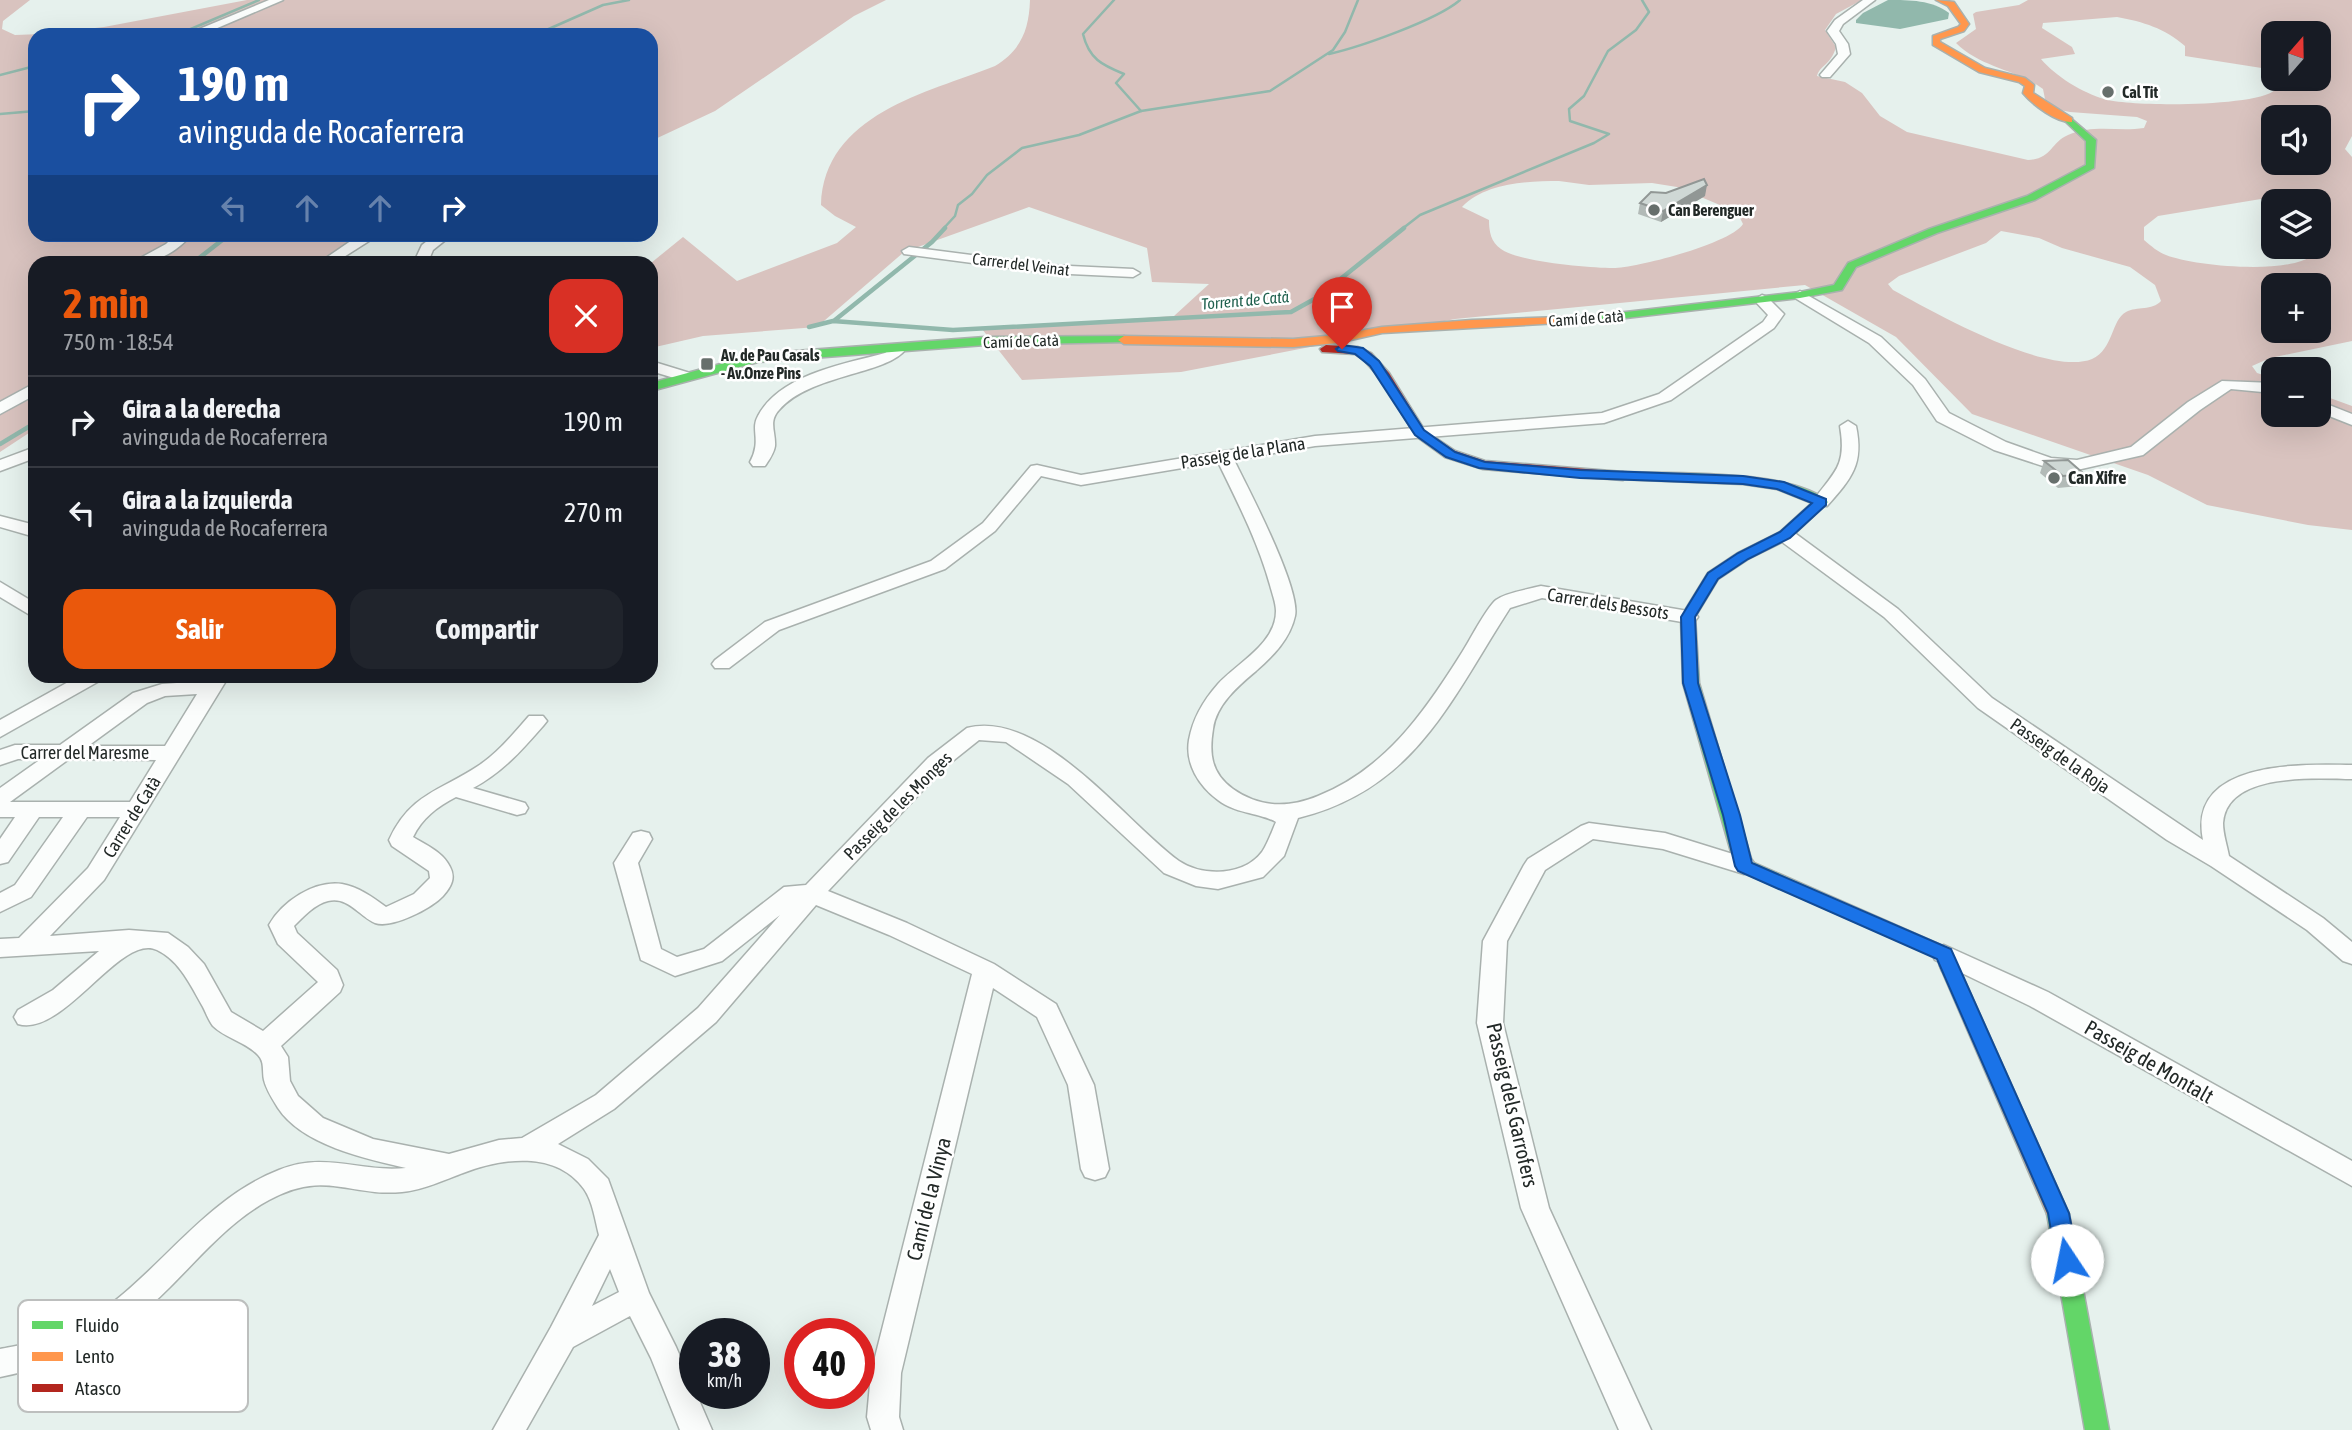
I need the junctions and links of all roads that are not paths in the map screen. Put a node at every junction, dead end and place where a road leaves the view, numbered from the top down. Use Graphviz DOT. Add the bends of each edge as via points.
graph roads {
  1 [pos="278,0"];
  2 [pos="1870,0"];
  3 [pos="1940,0"];
  4 [pos="208,28"];
  5 [pos="1826,75"];
  6 [pos="176,242"];
  7 [pos="356,242"];
  8 [pos="435,242"];
  9 [pos="909,251"];
  10 [pos="152,256"];
  11 [pos="336,256"];
  12 [pos="424,256"];
  13 [pos="1133,273"];
  14 [pos="1800,295"];
  15 [pos="1762,300"];
  16 [pos="1293,343"];
  17 [pos="898,349"];
  18 [pos="658,368"];
  19 [pos="684,376"];
  20 [pos="658,385"];
  21 [pos="2261,387"];
  22 [pos="28,392"];
  23 [pos="0,409"];
  24 [pos="2331,411"];
  25 [pos="2352,420"];
  26 [pos="1848,426"];
  27 [pos="1420,433"];
  28 [pos="28,456"];
  29 [pos="1224,456"];
  30 [pos="759,462"];
  31 [pos="0,466"];
  32 [pos="1821,502"];
  33 [pos="0,521"];
  34 [pos="28,529"];
  35 [pos="1785,535"];
  36 [pos="0,588"];
  37 [pos="28,607"];
  38 [pos="1688,617"];
  39 [pos="722,664"];
  40 [pos="52,683"];
  41 [pos="81,683"];
  42 [pos="204,683"];
  43 [pos="215,683"];
  44 [pos="21,715"];
  45 [pos="536,721"];
  46 [pos="0,730"];
  47 [pos="65,752"];
  48 [pos="171,753"];
  49 [pos="0,758"];
  50 [pos="2352,772"];
  51 [pos="456,786"];
  52 [pos="0,799"];
  53 [pos="517,808"];
  54 [pos="136,809"];
  55 [pos="0,810"];
  56 [pos="32,810"];
  57 [pos="80,810"];
  58 [pos="1286,814"];
  59 [pos="641,839"];
  60 [pos="0,856"];
  61 [pos="2218,860"];
  62 [pos="1744,866"];
  63 [pos="812,894"];
  64 [pos="0,904"];
  65 [pos="129,939"];
  66 [pos="27,945"];
  67 [pos="0,948"];
  68 [pos="1944,954"];
  69 [pos="2352,955"];
  70 [pos="985,970"];
  71 [pos="27,1017"];
  72 [pos="265,1045"];
  73 [pos="530,1147"];
  74 [pos="450,1166"];
  75 [pos="1095,1169"];
  76 [pos="2352,1175"];
  77 [pos="613,1235"];
  78 [pos="636,1298"];
  79 [pos="135,1300"];
  80 [pos="562,1337"];
  81 [pos="18,1359"];
  82 [pos="0,1363"];
  83 [pos="509,1430"];
  84 [pos="696,1430"];
  85 [pos="887,1430"];
  86 [pos="1635,1430"];
  87 [pos="2097,1430"];
  1 -- 4 [label="street"];
  2 -- 5 [label="street" via="1833,31 1844,54"];
  3 -- 14 [label="street, Camí de Catà" via="1951,4 1965,24 1936,38 1936,43 1982,70 2030,85 2028,93 2036,101 2070,120 2091,140 2091,166 2031,198 1933,230 1852,265 1838,288"];
  6 -- 10 [label="street"];
  7 -- 11 [label="street"];
  8 -- 12 [label="street"];
  9 -- 13 [label="street, Carrer del Veinat" via="1049,269"];
  14 -- 15 [label="street, Camí de Catà"];
  14 -- 21 [label="street" via="1875,340 1919,382 1943,417 2000,446 2049,463 2077,465 2137,451 2228,384"];
  15 -- 16 [label="street, Camí de Catà" via="1597,319 1382,330"];
  15 -- 27 [label="street, Passeig de la Plana" via="1776,314 1769,325 1665,397 1581,422"];
  16 -- 17 [label="street, Camí de Catà" via="985,341"];
  16 -- 27 [label="street" via="1299,348 1358,351 1367,356"];
  17 -- 19 [label="street, Camí de Catà" via="757,358"];
  17 -- 30 [label="street" via="891,356 808,382 775,404 762,427 766,448"];
  18 -- 19 [label="street"];
  19 -- 20 [label="street, Camí de Catà"];
  22 -- 23 [label="street"];
  24 -- 25 [label="street"];
  26 -- 32 [label="street" via="1853,444 1848,472"];
  27 -- 29 [label="street, Passeig de la Plana" via="1315,441"];
  27 -- 32 [label="street" via="1450,454 1483,465 1743,480 1780,485"];
  28 -- 31 [label="street"];
  29 -- 39 [label="street, Passeig de la Plana" via="1081,480 1037,470 989,527 938,565 772,626"];
  29 -- 58 [label="street, Carrer dels Bessots" via="1271,553 1286,613 1280,633 1227,684 1203,717 1198,749 1205,774 1223,794 1256,809"];
  32 -- 35 [label="street"];
  33 -- 34 [label="street"];
  35 -- 38 [label="street" via="1713,576"];
  35 -- 61 [label="street, Passeig de la Roja" via="1891,613 1985,703"];
  36 -- 37 [label="street"];
  38 -- 58 [label="street, Carrer dels Bessots" via="1541,592 1503,604 1438,709 1379,774 1338,798"];
  38 -- 62 [label="street" via="1690,683"];
  40 -- 44 [label="street"];
  41 -- 44 [label="street"];
  42 -- 47 [label="street" via="140,698"];
  43 -- 48 [label="street, Carrer de Catà"];
  44 -- 46 [label="street"];
  45 -- 51 [label="street" via="499,761"];
  47 -- 48 [label="street, Carrer del Maresme"];
  47 -- 49 [label="street, Carrer del Maresme" via="15,752"];
  47 -- 52 [label="street"];
  48 -- 54 [label="street, Carrer de Catà"];
  50 -- 61 [label="street" via="2291,772 2246,780 2222,795 2212,819"];
  51 -- 53 [label="street" via="467,794"];
  51 -- 72 [label="street" via="405,822 400,840 439,866 443,875 440,885 424,899 401,913 382,916 338,891 292,911 281,925 287,938 328,976 331,985"];
  54 -- 57 [label="street"];
  54 -- 66 [label="street, Carrer de Catà" via="96,874"];
  55 -- 56 [label="street"];
  56 -- 57 [label="street"];
  56 -- 60 [label="street"];
  57 -- 64 [label="street" via="23,891"];
  58 -- 63 [label="street, Passeig de les Monges" via="1272,856 1255,871 1218,881 1196,878 1172,867 1076,779 1011,736 975,733 936,763"];
  59 -- 63 [label="street" via="626,863 650,954 675,967 713,955 792,893"];
  61 -- 69 [label="street, Passeig de la Roja" via="2315,924"];
  62 -- 68 [label="street"];
  62 -- 86 [label="street, Passeig dels Garrofers" via="1665,841 1589,831 1536,865 1495,941 1490,1023 1535,1208"];
  63 -- 70 [label="street"];
  63 -- 73 [label="street, Passeig de les Monges" via="707,1015 605,1102"];
  65 -- 66 [label="street"];
  65 -- 71 [label="street" via="62,997"];
  65 -- 72 [label="street" via="159,939 179,953 195,970 222,1019"];
  66 -- 67 [label="street"];
  68 -- 76 [label="street, Passeig de Montalt" via="2039,999"];
  68 -- 87 [label="street" via="2058,1213"];
  70 -- 75 [label="street" via="1047,1011 1081,1085"];
  70 -- 85 [label="street, Camí de la Vinya" via="886,1373 883,1417"];
  72 -- 74 [label="street" via="275,1057 277,1081 289,1103 313,1126 370,1149"];
  73 -- 74 [label="street"];
  73 -- 77 [label="street" via="565,1157 593,1179 608,1210"];
  74 -- 79 [label="street" via="396,1182 327,1170 289,1177 247,1199"];
  77 -- 78 [label="street"];
  77 -- 80 [label="street"];
  78 -- 80 [label="street"];
  78 -- 84 [label="street"];
  80 -- 83 [label="street"];
  81 -- 82 [label="street"];
}
